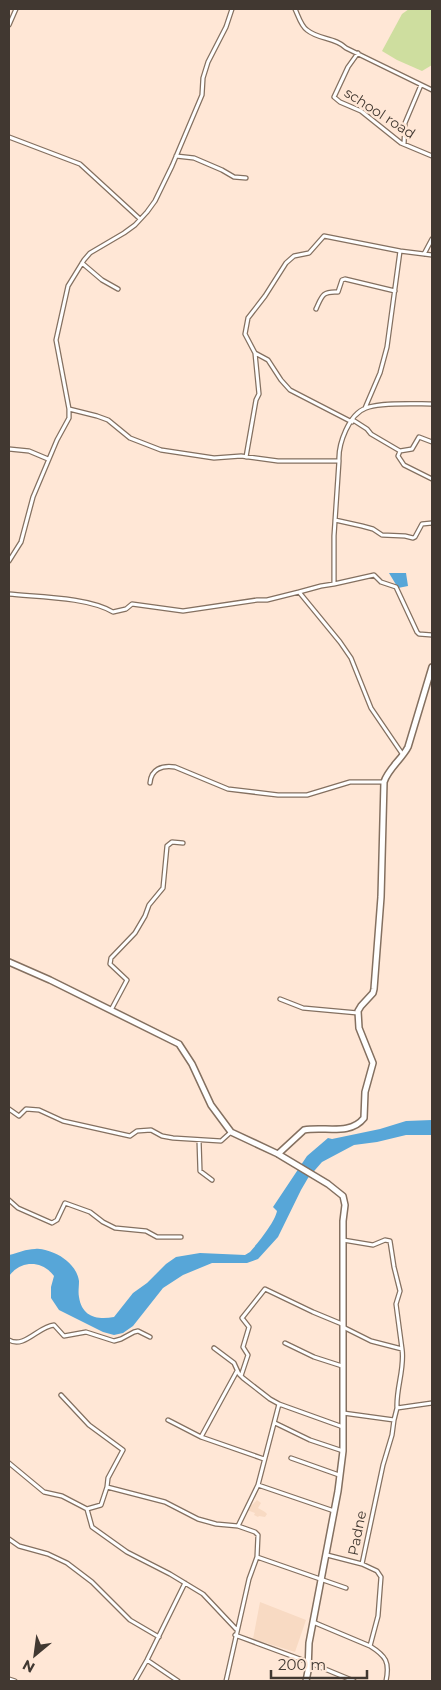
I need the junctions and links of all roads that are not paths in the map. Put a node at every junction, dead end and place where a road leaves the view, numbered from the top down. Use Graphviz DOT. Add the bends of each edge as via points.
graph roads {
  1 [pos="16,9"];
  2 [pos="232,9"];
  3 [pos="295,9"];
  4 [pos="9,25"];
  5 [pos="358,54"];
  6 [pos="421,85"];
  7 [pos="432,90"];
  8 [pos="9,137"];
  9 [pos="404,144"];
  10 [pos="176,156"];
  11 [pos="432,156"];
  12 [pos="246,178"];
  13 [pos="140,219"];
  14 [pos="432,238"];
  15 [pos="400,251"];
  16 [pos="424,254"];
  17 [pos="432,255"];
  18 [pos="82,263"];
  19 [pos="118,289"];
  20 [pos="395,291"];
  21 [pos="316,309"];
  22 [pos="255,353"];
  23 [pos="432,404"];
  24 [pos="365,408"];
  25 [pos="69,409"];
  26 [pos="352,421"];
  27 [pos="432,442"];
  28 [pos="9,449"];
  29 [pos="400,451"];
  30 [pos="246,457"];
  31 [pos="48,459"];
  32 [pos="338,460"];
  33 [pos="432,479"];
  34 [pos="335,520"];
  35 [pos="432,524"];
  36 [pos="9,561"];
  37 [pos="334,584"];
  38 [pos="299,592"];
  39 [pos="9,594"];
  40 [pos="432,636"];
  41 [pos="432,668"];
  42 [pos="404,755"];
  43 [pos="384,782"];
  44 [pos="150,783"];
  45 [pos="183,843"];
  46 [pos="9,962"];
  47 [pos="280,999"];
  48 [pos="111,1010"];
  49 [pos="358,1013"];
  50 [pos="9,1109"];
  51 [pos="231,1132"];
  52 [pos="199,1140"];
  53 [pos="278,1154"];
  54 [pos="212,1180"];
  55 [pos="9,1200"];
  56 [pos="181,1237"];
  57 [pos="343,1240"];
  58 [pos="342,1325"];
  59 [pos="150,1337"];
  60 [pos="9,1340"];
  61 [pos="285,1343"];
  62 [pos="214,1348"];
  63 [pos="402,1349"];
  64 [pos="342,1366"];
  65 [pos="238,1371"];
  66 [pos="241,1376"];
  67 [pos="61,1395"];
  68 [pos="432,1403"];
  69 [pos="279,1404"];
  70 [pos="397,1408"];
  71 [pos="343,1413"];
  72 [pos="168,1420"];
  73 [pos="394,1420"];
  74 [pos="275,1423"];
  75 [pos="343,1427"];
  76 [pos="200,1437"];
  77 [pos="343,1451"];
  78 [pos="291,1458"];
  79 [pos="264,1459"];
  80 [pos="9,1463"];
  81 [pos="340,1476"];
  82 [pos="258,1485"];
  83 [pos="107,1487"];
  84 [pos="87,1509"];
  85 [pos="334,1512"];
  86 [pos="238,1526"];
  87 [pos="9,1539"];
  88 [pos="327,1555"];
  89 [pos="257,1557"];
  90 [pos="362,1564"];
  91 [pos="322,1580"];
  92 [pos="184,1583"];
  93 [pos="346,1588"];
  94 [pos="313,1622"];
  95 [pos="237,1629"];
  96 [pos="235,1635"];
  97 [pos="159,1637"];
  98 [pos="370,1646"];
  99 [pos="147,1660"];
  100 [pos="308,1662"];
  101 [pos="9,1679"];
  102 [pos="14,1681"];
  103 [pos="135,1681"];
  104 [pos="178,1681"];
  105 [pos="226,1681"];
  106 [pos="306,1681"];
  107 [pos="354,1681"];
  108 [pos="386,1681"];
  1 -- 4 [label="street"];
  2 -- 10 [label="street" via="208,62 202,95"];
  3 -- 5 [label="street" via="307,31 337,41"];
  5 -- 6 [label="street"];
  5 -- 9 [label="street, school road" via="334,96 361,111"];
  6 -- 7 [label="street"];
  6 -- 9 [label="street" via="405,123"];
  8 -- 13 [label="street" via="80,164"];
  9 -- 11 [label="street, school road"];
  10 -- 12 [label="street" via="194,158 234,178"];
  10 -- 13 [label="street" via="162,188"];
  13 -- 18 [label="street" via="124,233 90,253"];
  14 -- 16 [label="street"];
  15 -- 16 [label="street"];
  15 -- 20 [label="street"];
  15 -- 22 [label="street" via="324,236 309,253 294,256 248,318 245,334"];
  16 -- 17 [label="street"];
  18 -- 19 [label="street"];
  18 -- 25 [label="street" via="68,286 56,340"];
  20 -- 21 [label="street" via="344,279 340,290 324,294"];
  20 -- 24 [label="street" via="387,346"];
  22 -- 26 [label="street" via="268,360 290,390"];
  22 -- 30 [label="street" via="259,394"];
  23 -- 24 [label="street"];
  24 -- 26 [label="street"];
  25 -- 30 [label="street" via="108,420 130,438 161,450 214,458"];
  25 -- 31 [label="street" via="69,418"];
  26 -- 29 [label="street"];
  26 -- 32 [label="street" via="340,444"];
  27 -- 29 [label="street" via="419,437 412,449"];
  28 -- 31 [label="street" via="29,451"];
  29 -- 33 [label="street" via="398,456 404,465"];
  30 -- 32 [label="street" via="278,461"];
  31 -- 36 [label="street" via="33,497 21,542"];
  32 -- 34 [label="street"];
  34 -- 35 [label="street" via="370,528 382,536 413,538 422,524"];
  34 -- 37 [label="street"];
  37 -- 38 [label="street"];
  37 -- 40 [label="street" via="374,575 380,582 396,588 417,632"];
  38 -- 39 [label="street" via="267,600 183,610 132,604 113,612 72,600"];
  38 -- 42 [label="street" via="351,658 370,708"];
  41 -- 42 [label="main road"];
  42 -- 43 [label="main road"];
  43 -- 44 [label="street" via="350,782 307,796 278,795 228,789 166,766 155,770 150,776"];
  43 -- 49 [label="main road" via="375,980 373,993"];
  45 -- 48 [label="street" via="172,842 167,846 163,888 149,905 135,933 112,958 110,964 127,980"];
  46 -- 48 [label="main road"];
  47 -- 49 [label="street" via="312,1009"];
  48 -- 51 [label="main road" via="179,1044 211,1106"];
  49 -- 53 [label="main road" via="373,1063 365,1092 364,1118 352,1127 304,1130"];
  50 -- 52 [label="street" via="19,1116 26,1109 39,1110 63,1121 130,1136 137,1131 151,1130 162,1136"];
  51 -- 52 [label="street" via="222,1141"];
  51 -- 53 [label="main road"];
  52 -- 54 [label="street" via="200,1171"];
  53 -- 57 [label="main road" via="340,1193 344,1200"];
  55 -- 56 [label="street" via="18,1208 52,1223 57,1220 65,1203 90,1212 115,1228 146,1232 157,1237"];
  57 -- 58 [label="main road"];
  57 -- 63 [label="street, Padne" via="373,1245 390,1241 400,1291 396,1304"];
  58 -- 63 [label="street" via="371,1341"];
  58 -- 64 [label="main road"];
  58 -- 66 [label="street" via="266,1288 242,1317 249,1327 243,1348 248,1355"];
  59 -- 60 [label="street" via="138,1332 114,1340 86,1332 64,1336 51,1325 27,1339"];
  61 -- 64 [label="street"];
  62 -- 65 [label="street" via="234,1363"];
  63 -- 70 [label="street, Padne"];
  64 -- 71 [label="main road"];
  65 -- 66 [label="street"];
  65 -- 76 [label="street"];
  66 -- 69 [label="street"];
  67 -- 83 [label="street" via="89,1425 123,1450 108,1478"];
  68 -- 70 [label="street"];
  69 -- 74 [label="street"];
  69 -- 75 [label="street"];
  70 -- 73 [label="street, Padne"];
  71 -- 73 [label="street"];
  71 -- 75 [label="main road"];
  72 -- 76 [label="street"];
  73 -- 90 [label="street, Padne"];
  74 -- 77 [label="street"];
  74 -- 79 [label="street"];
  75 -- 77 [label="main road"];
  76 -- 79 [label="street"];
  77 -- 81 [label="main road"];
  78 -- 81 [label="street"];
  79 -- 82 [label="street"];
  80 -- 84 [label="street" via="44,1492 62,1496"];
  81 -- 85 [label="main road"];
  82 -- 85 [label="street"];
  82 -- 86 [label="street"];
  83 -- 84 [label="street" via="101,1505"];
  83 -- 86 [label="street" via="165,1502 198,1520"];
  84 -- 92 [label="street" via="92,1527 127,1552"];
  85 -- 88 [label="main road"];
  86 -- 89 [label="street" via="258,1535"];
  87 -- 97 [label="street" via="19,1546 67,1563 92,1582 130,1620"];
  88 -- 90 [label="street"];
  88 -- 91 [label="main road"];
  89 -- 91 [label="street"];
  89 -- 95 [label="street"];
  90 -- 98 [label="street, Padne" via="377,1571 381,1577 378,1616"];
  91 -- 93 [label="street"];
  91 -- 94 [label="main road"];
  92 -- 95 [label="street" via="204,1594"];
  92 -- 97 [label="street"];
  94 -- 98 [label="street"];
  94 -- 100 [label="main road"];
  95 -- 96 [label="street"];
  96 -- 100 [label="street"];
  96 -- 105 [label="street"];
  97 -- 99 [label="street"];
  98 -- 108 [label="street" via="386,1659 389,1669"];
  99 -- 103 [label="street"];
  99 -- 104 [label="street"];
  100 -- 106 [label="main road"];
  100 -- 107 [label="street"];
  101 -- 102 [label="street"];
}
